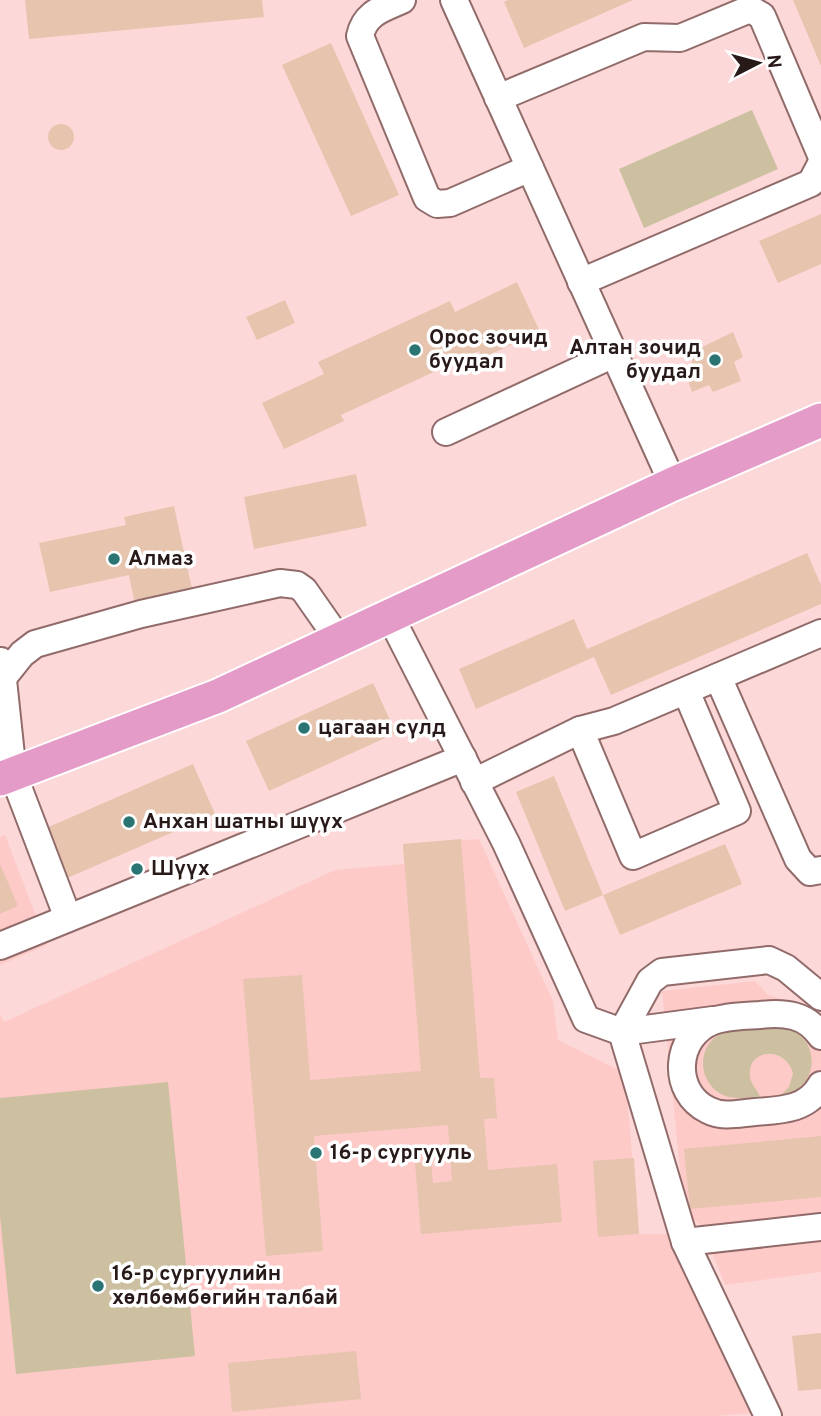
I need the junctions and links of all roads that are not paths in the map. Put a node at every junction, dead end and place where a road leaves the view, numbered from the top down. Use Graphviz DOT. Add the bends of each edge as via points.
graph roads {
  1 [pos="402,0"];
  2 [pos="454,0"];
  3 [pos="498,98"];
  4 [pos="821,155"];
  5 [pos="821,164"];
  6 [pos="530,168"];
  7 [pos="581,282"];
  8 [pos="614,354"];
  9 [pos="821,420"];
  10 [pos="446,432"];
  11 [pos="673,484"];
  12 [pos="390,616"];
  13 [pos="821,633"];
  14 [pos="339,640"];
  15 [pos="1,667"];
  16 [pos="719,677"];
  17 [pos="686,691"];
  18 [pos="580,730"];
  19 [pos="468,770"];
  20 [pos="6,776"];
  21 [pos="821,870"];
  22 [pos="68,918"];
  23 [pos="0,946"];
  24 [pos="821,997"];
  25 [pos="729,1018"];
  26 [pos="622,1032"];
  27 [pos="821,1036"];
  28 [pos="821,1085"];
  29 [pos="821,1106"];
  30 [pos="790,1109"];
  31 [pos="821,1227"];
  32 [pos="685,1242"];
  33 [pos="768,1416"];
  1 -- 6 [label="street" via="373,13 363,22 360,36 427,198 437,204 450,203"];
  2 -- 3 [label="street"];
  3 -- 4 [label="street" via="644,37 680,38 750,9 762,16"];
  3 -- 6 [label="street"];
  5 -- 7 [label="street" via="811,183"];
  6 -- 7 [label="street"];
  7 -- 8 [label="street"];
  8 -- 10 [label="street"];
  8 -- 11 [label="street"];
  9 -- 11 [label="main road"];
  11 -- 12 [label="main road"];
  12 -- 14 [label="main road"];
  12 -- 19 [label="street"];
  13 -- 16 [label="street"];
  14 -- 15 [label="street" via="304,590 280,583 141,614 36,644"];
  14 -- 20 [label="main road" via="218,696"];
  15 -- 20 [label="street"];
  16 -- 17 [label="street"];
  16 -- 21 [label="street" via="798,859 810,872"];
  17 -- 18 [label="street"];
  17 -- 18 [label="street" via="737,811 633,856"];
  18 -- 19 [label="street"];
  19 -- 22 [label="street"];
  19 -- 26 [label="street" via="586,1019"];
  20 -- 22 [label="street"];
  22 -- 23 [label="street"];
  24 -- 26 [label="street" via="769,960 662,972 650,981"];
  25 -- 26 [label="street"];
  25 -- 27 [label="street" via="794,1015"];
  25 -- 30 [label="street" via="699,1029 688,1041 682,1064 686,1087 695,1101 723,1115"];
  26 -- 32 [label="street"];
  28 -- 30 [label="street" via="805,1103"];
  29 -- 30 [label="street"];
  31 -- 32 [label="street"];
  32 -- 33 [label="street"];
}
